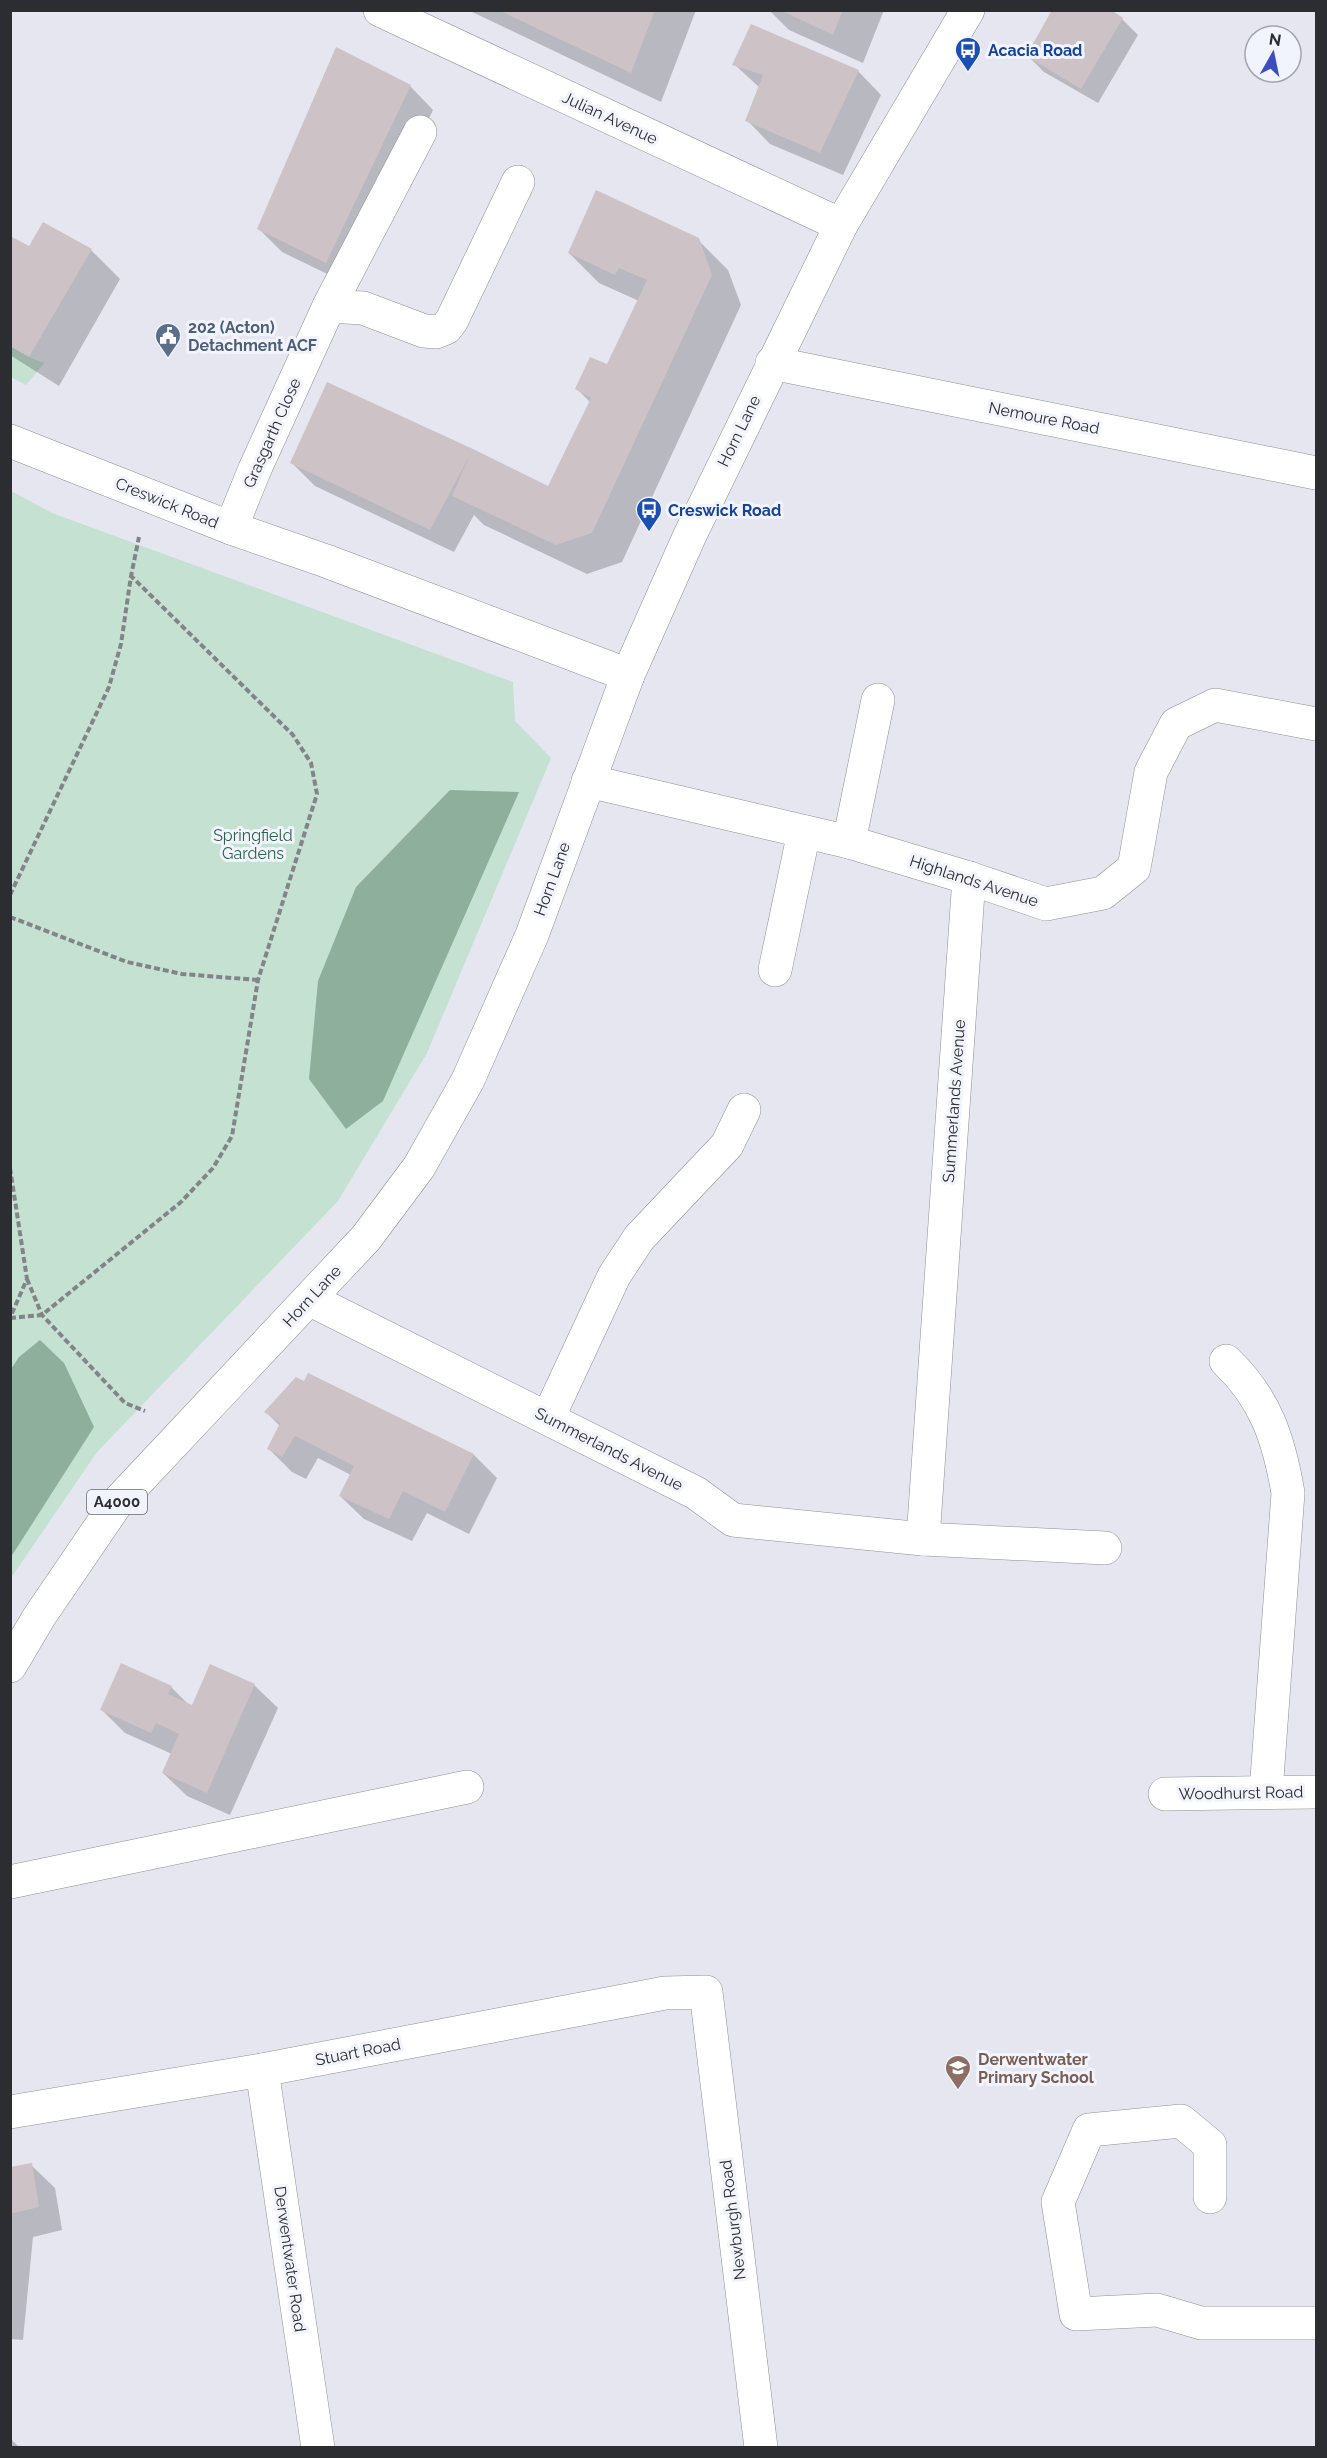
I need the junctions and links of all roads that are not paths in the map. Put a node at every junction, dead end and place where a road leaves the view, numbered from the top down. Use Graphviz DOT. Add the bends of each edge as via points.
graph roads {
  1 [pos="380,10"];
  2 [pos="968,10"];
  3 [pos="420,132"];
  4 [pos="518,183"];
  5 [pos="841,225"];
  6 [pos="329,306"];
  7 [pos="772,363"];
  8 [pos="10,441"];
  9 [pos="1317,473"];
  10 [pos="231,528"];
  11 [pos="628,675"];
  12 [pos="878,699"];
  13 [pos="1317,724"];
  14 [pos="588,781"];
  15 [pos="804,832"];
  16 [pos="849,842"];
  17 [pos="969,878"];
  18 [pos="775,970"];
  19 [pos="744,1110"];
  20 [pos="309,1299"];
  21 [pos="1226,1361"];
  22 [pos="548,1418"];
  23 [pos="923,1539"];
  24 [pos="1106,1548"];
  25 [pos="10,1666"];
  26 [pos="466,1787"];
  27 [pos="1266,1792"];
  28 [pos="1317,1792"];
  29 [pos="1165,1794"];
  30 [pos="10,1882"];
  31 [pos="706,1992"];
  32 [pos="262,2070"];
  33 [pos="10,2112"];
  34 [pos="1210,2197"];
  35 [pos="1317,2323"];
  36 [pos="318,2448"];
  37 [pos="761,2448"];
  1 -- 5 [label="street, Julian Avenue"];
  2 -- 5 [label="street, Horn Lane / A4000"];
  3 -- 6 [label="street, Grasgarth Close"];
  4 -- 6 [label="street" via="446,328 436,333 424,331 363,308"];
  5 -- 7 [label="street, Horn Lane / A4000"];
  6 -- 10 [label="street, Grasgarth Close"];
  7 -- 9 [label="street, Nemoure Road"];
  7 -- 11 [label="street, Horn Lane / A4000"];
  8 -- 10 [label="street, Creswick Road"];
  10 -- 11 [label="street, Creswick Road"];
  11 -- 14 [label="street, Horn Lane / A4000"];
  12 -- 16 [label="street"];
  13 -- 17 [label="street, Highlands Avenue" via="1215,705 1176,724 1151,772 1134,868 1103,893 1046,904"];
  14 -- 15 [label="street, Highlands Avenue"];
  14 -- 20 [label="street, Horn Lane / A4000" via="532,935 468,1080 419,1167 366,1238"];
  15 -- 16 [label="street, Highlands Avenue"];
  15 -- 18 [label="street"];
  16 -- 17 [label="street, Highlands Avenue"];
  17 -- 23 [label="street, Summerlands Avenue"];
  19 -- 22 [label="street" via="727,1145 639,1238 614,1276"];
  20 -- 22 [label="street, Summerlands Avenue"];
  20 -- 25 [label="street, Horn Lane / A4000" via="116,1504"];
  21 -- 27 [label="street" via="1245,1379 1263,1406 1283,1464 1288,1493"];
  22 -- 23 [label="street, Summerlands Avenue" via="696,1494 733,1520"];
  23 -- 24 [label="street, Summerlands Avenue"];
  26 -- 30 [label="street"];
  27 -- 28 [label="street, Woodhurst Road"];
  27 -- 29 [label="street, Woodhurst Road"];
  31 -- 32 [label="street, Stuart Road" via="665,1993"];
  31 -- 37 [label="street, Newburgh Road"];
  32 -- 33 [label="street, Stuart Road"];
  32 -- 36 [label="street, Derwentwater Road"];
  34 -- 35 [label="street" via="1210,2145 1181,2121 1089,2130 1058,2202 1076,2314 1157,2310 1201,2323"];
}
